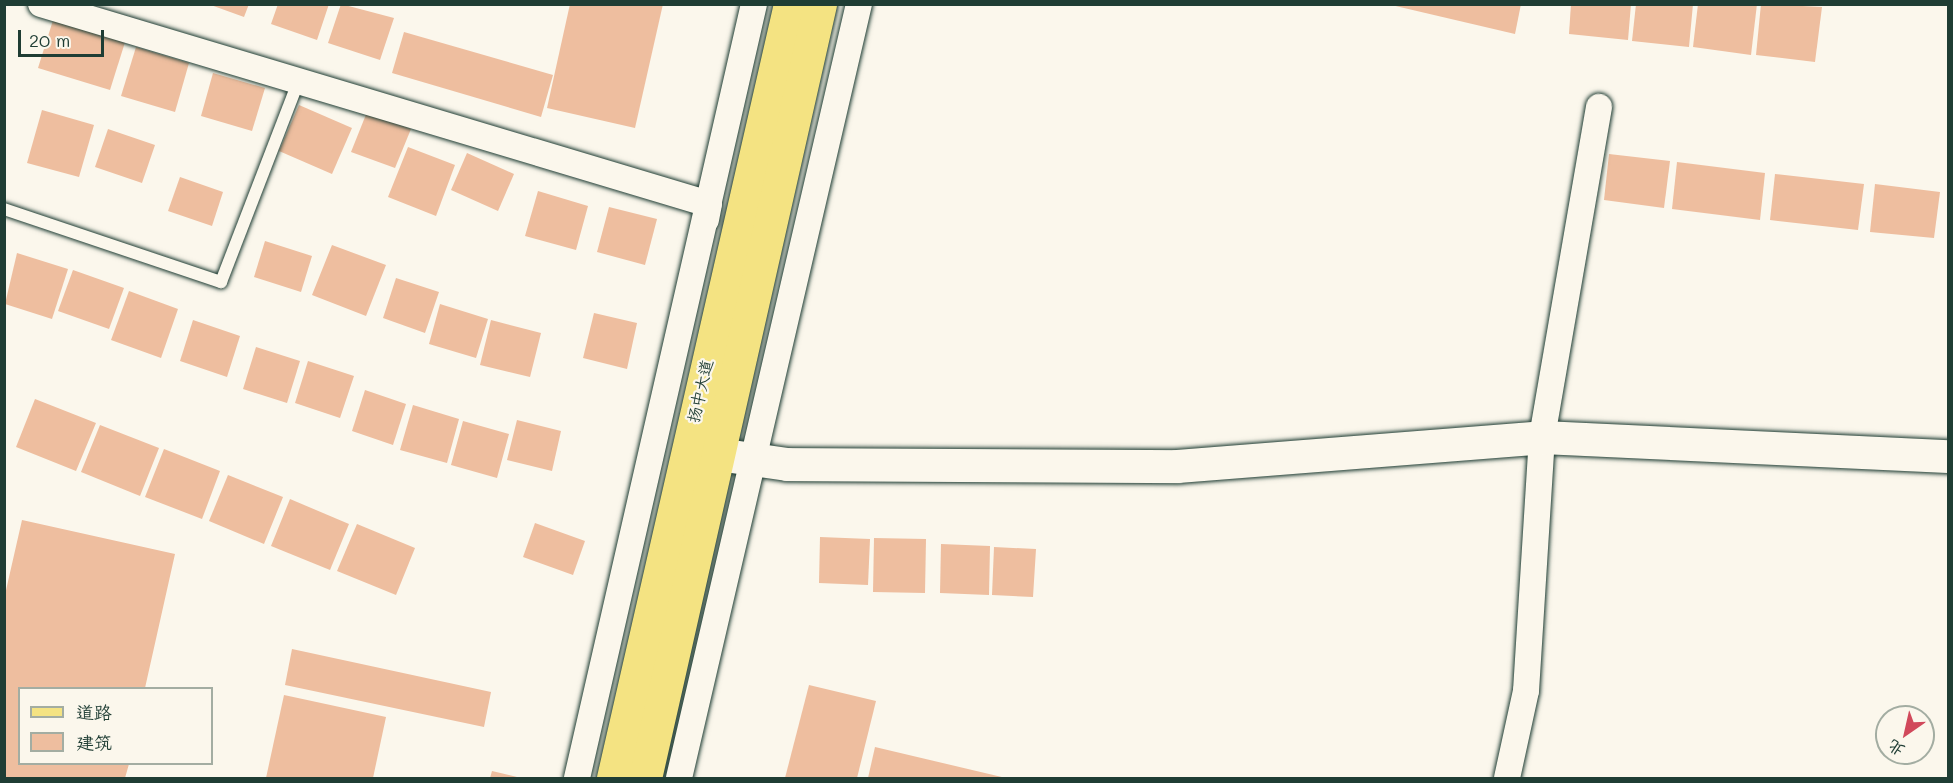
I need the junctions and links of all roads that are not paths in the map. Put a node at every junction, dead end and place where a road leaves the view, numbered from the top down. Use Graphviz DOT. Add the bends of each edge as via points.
graph roads {
  1 [pos="41,4"];
  2 [pos="754,4"];
  3 [pos="790,4"];
  4 [pos="820,4"];
  5 [pos="859,4"];
  6 [pos="298,82"];
  7 [pos="1599,107"];
  8 [pos="709,204"];
  9 [pos="4,209"];
  10 [pos="733,253"];
  11 [pos="1542,437"];
  12 [pos="702,453"];
  13 [pos="1948,456"];
  14 [pos="750,460"];
  15 [pos="578,778"];
  16 [pos="612,778"];
  17 [pos="645,778"];
  18 [pos="679,778"];
  19 [pos="1507,778"];
  1 -- 6 [label="street"];
  2 -- 8 [label="street"];
  3 -- 10 [label="main road, 扬中大道"];
  4 -- 12 [label="main road, 扬中大道"];
  5 -- 14 [label="street"];
  6 -- 8 [label="street"];
  6 -- 9 [label="lane" via="220,282"];
  7 -- 11 [label="street"];
  8 -- 10 [label="street" via="702,241"];
  8 -- 15 [label="street"];
  10 -- 12 [label="main road, 扬中大道"];
  11 -- 13 [label="street"];
  11 -- 14 [label="street" via="1177,466"];
  11 -- 19 [label="street" via="1526,691"];
  12 -- 14 [label="street"];
  12 -- 16 [label="main road, 扬中大道"];
  12 -- 17 [label="main road, 扬中大道"];
  14 -- 18 [label="street"];
}
